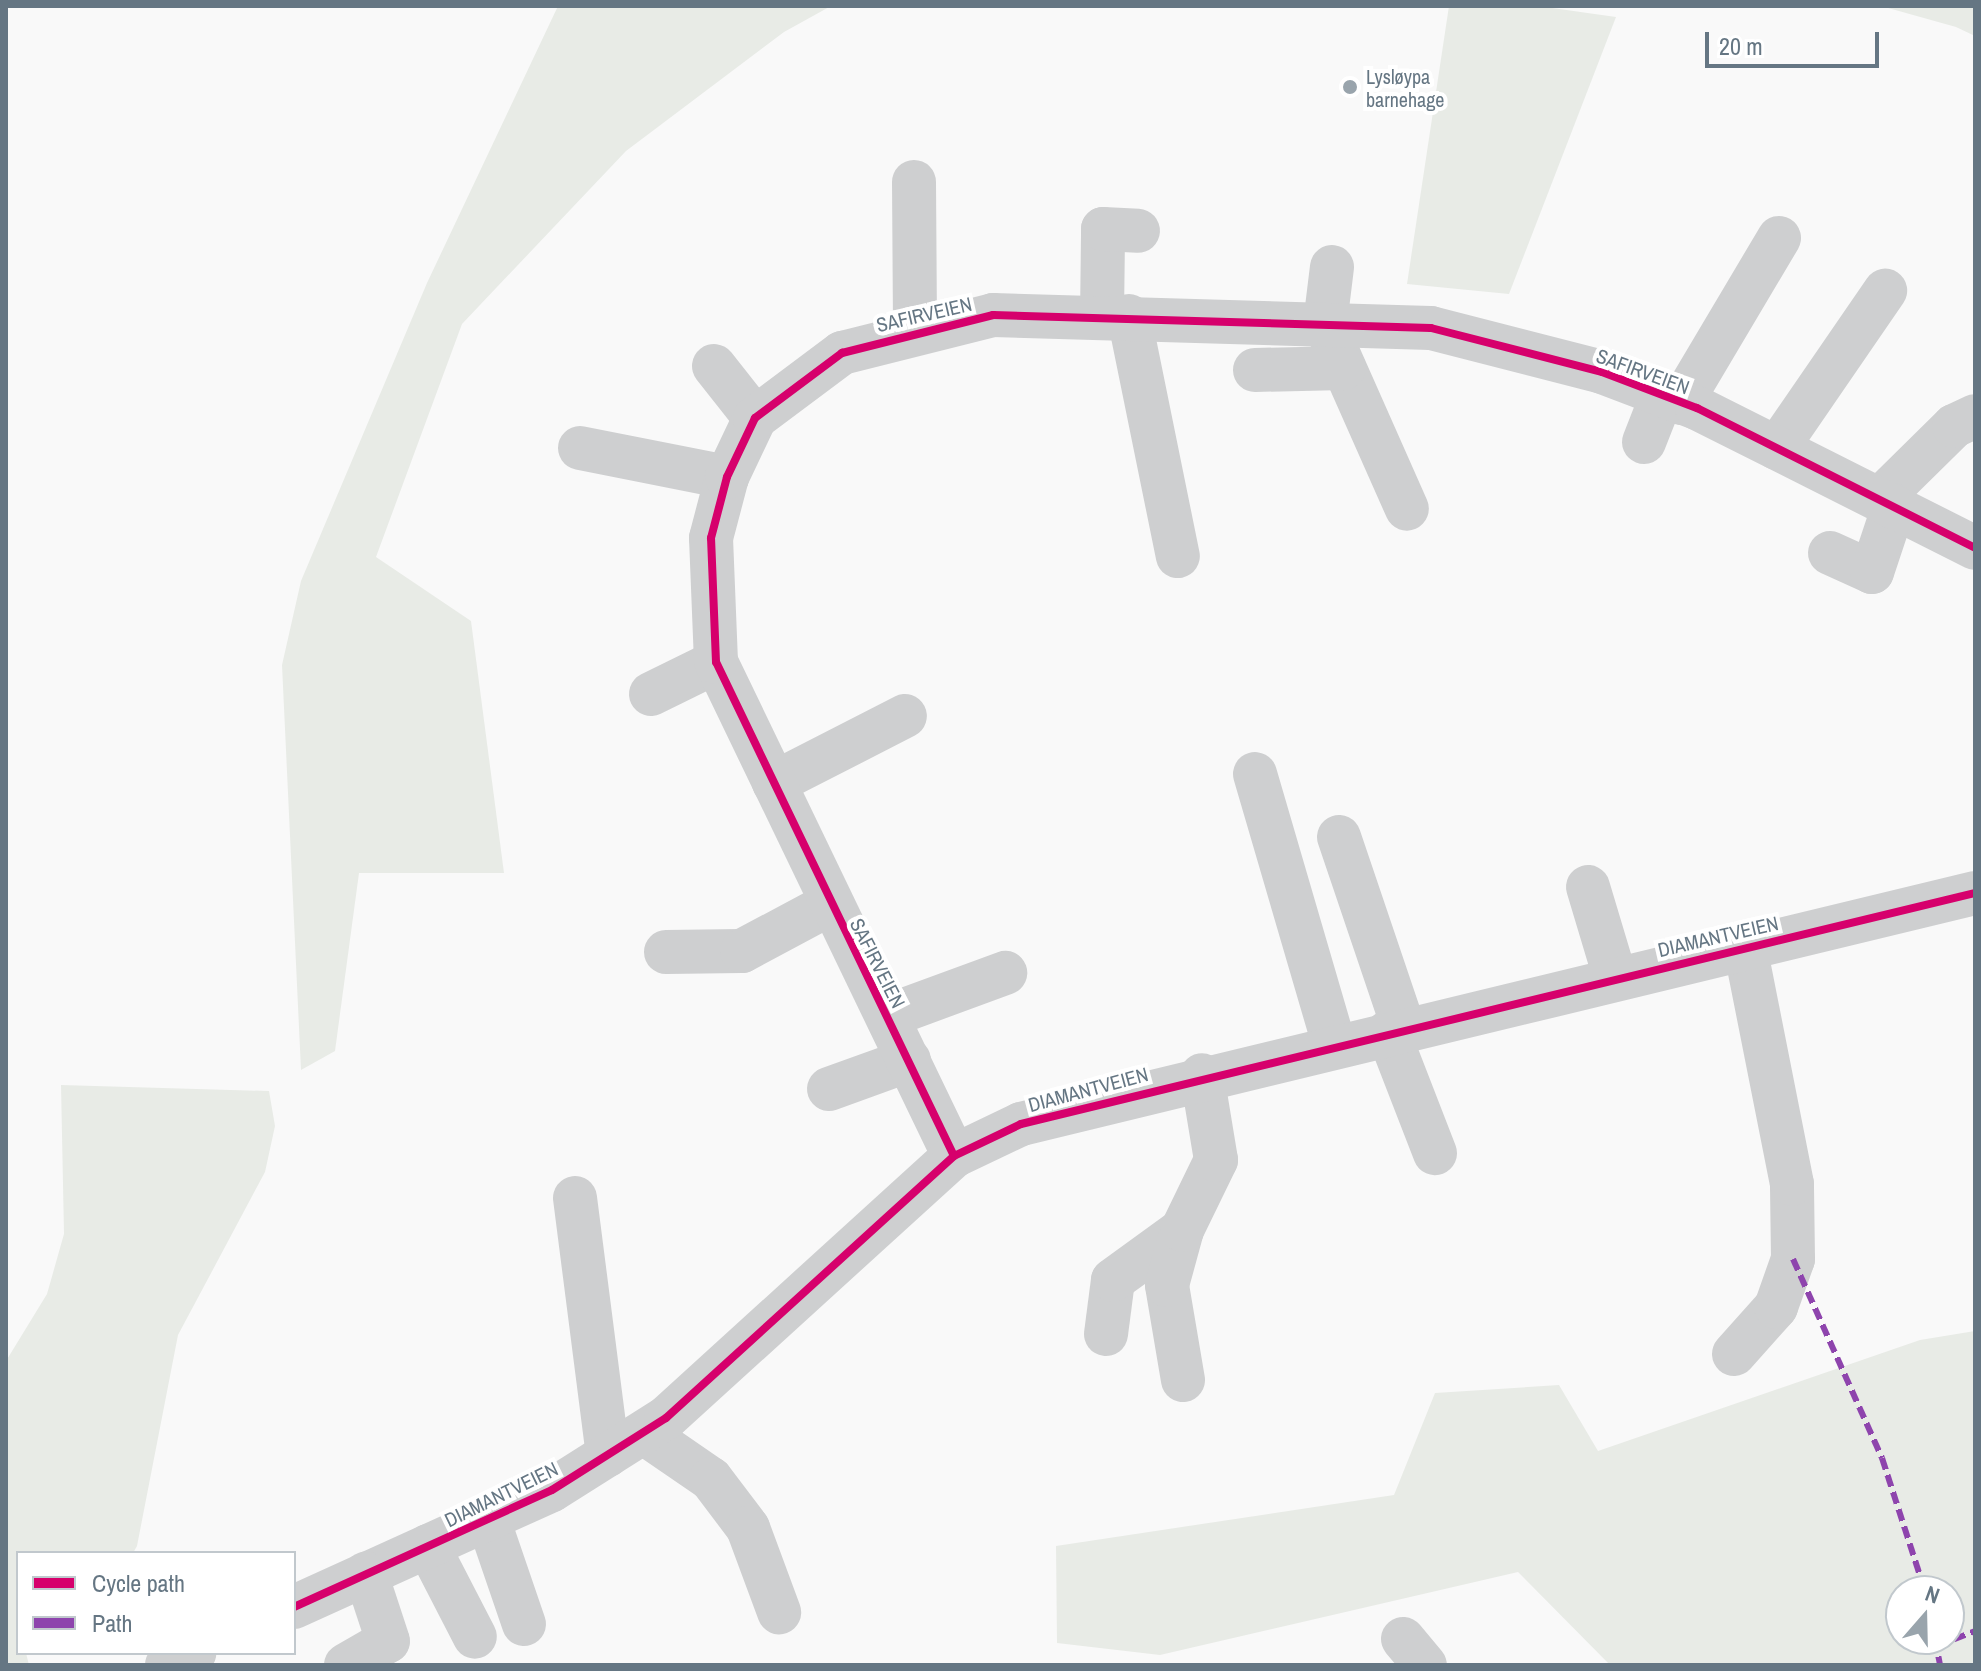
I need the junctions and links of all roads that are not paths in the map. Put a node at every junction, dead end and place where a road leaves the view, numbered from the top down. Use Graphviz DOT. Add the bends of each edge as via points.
graph roads {
  1 [pos="914,182"];
  2 [pos="1138,231"];
  3 [pos="1779,238"];
  4 [pos="1332,267"];
  5 [pos="1885,291"];
  6 [pos="1116,316"];
  7 [pos="1325,324"];
  8 [pos="915,329"];
  9 [pos="714,366"];
  10 [pos="1344,368"];
  11 [pos="1255,370"];
  12 [pos="1671,399"];
  13 [pos="1975,416"];
  14 [pos="755,418"];
  15 [pos="1644,442"];
  16 [pos="580,448"];
  17 [pos="1777,448"];
  18 [pos="727,477"];
  19 [pos="1887,502"];
  20 [pos="1407,509"];
  21 [pos="1975,548"];
  22 [pos="1830,553"];
  23 [pos="1178,556"];
  24 [pos="716,662"];
  25 [pos="651,694"];
  26 [pos="905,716"];
  27 [pos="1255,774"];
  28 [pos="774,783"];
  29 [pos="1339,837"];
  30 [pos="1588,887"];
  31 [pos="1975,893"];
  32 [pos="830,904"];
  33 [pos="1745,946"];
  34 [pos="666,952"];
  35 [pos="1005,973"];
  36 [pos="1615,977"];
  37 [pos="888,1016"];
  38 [pos="1396,1029"];
  39 [pos="1334,1045"];
  40 [pos="909,1060"];
  41 [pos="1202,1075"];
  42 [pos="829,1089"];
  43 [pos="1435,1153"];
  44 [pos="954,1156"];
  45 [pos="575,1198"];
  46 [pos="1182,1230"];
  47 [pos="1106,1334"];
  48 [pos="1734,1354"];
  49 [pos="1183,1380"];
  50 [pos="626,1444"];
  51 [pos="488,1519"];
  52 [pos="428,1546"];
  53 [pos="366,1574"];
  54 [pos="296,1606"];
  55 [pos="779,1612"];
  56 [pos="524,1624"];
  57 [pos="475,1637"];
  58 [pos="190,1655"];
  59 [pos="167,1665"];
  60 [pos="346,1665"];
  1 -- 8 [label="street"];
  2 -- 6 [label="street" via="1103,229"];
  3 -- 12 [label="street"];
  4 -- 7 [label="street"];
  5 -- 17 [label="street"];
  6 -- 7 [label="street, SAFIRVEIEN"];
  6 -- 8 [label="street, SAFIRVEIEN" via="993,315"];
  6 -- 23 [label="street"];
  7 -- 10 [label="street"];
  7 -- 12 [label="street, SAFIRVEIEN" via="1431,328 1498,342"];
  8 -- 14 [label="street, SAFIRVEIEN" via="842,353"];
  9 -- 14 [label="street"];
  10 -- 11 [label="street"];
  10 -- 20 [label="street"];
  12 -- 15 [label="street"];
  12 -- 17 [label="street, SAFIRVEIEN"];
  13 -- 19 [label="street" via="1954,426"];
  14 -- 18 [label="street, SAFIRVEIEN"];
  16 -- 18 [label="street"];
  17 -- 19 [label="street, SAFIRVEIEN"];
  18 -- 24 [label="street, SAFIRVEIEN" via="711,538"];
  19 -- 21 [label="street, SAFIRVEIEN"];
  19 -- 22 [label="street" via="1872,572"];
  24 -- 25 [label="street"];
  24 -- 28 [label="street, SAFIRVEIEN"];
  26 -- 28 [label="street"];
  27 -- 39 [label="street"];
  28 -- 32 [label="street, SAFIRVEIEN"];
  29 -- 38 [label="street"];
  30 -- 36 [label="street"];
  31 -- 33 [label="street, DIAMANTVEIEN"];
  32 -- 34 [label="street" via="742,951"];
  32 -- 37 [label="street, SAFIRVEIEN"];
  33 -- 36 [label="street, DIAMANTVEIEN"];
  33 -- 48 [label="street" via="1792,1184 1793,1259 1776,1307"];
  35 -- 37 [label="street"];
  36 -- 38 [label="street, DIAMANTVEIEN"];
  37 -- 40 [label="street, SAFIRVEIEN"];
  38 -- 39 [label="street, DIAMANTVEIEN"];
  38 -- 43 [label="street"];
  39 -- 41 [label="street, DIAMANTVEIEN"];
  40 -- 42 [label="street"];
  40 -- 44 [label="street, SAFIRVEIEN"];
  41 -- 44 [label="street, DIAMANTVEIEN" via="1021,1124"];
  41 -- 46 [label="street" via="1216,1160"];
  44 -- 50 [label="street, DIAMANTVEIEN"];
  45 -- 50 [label="street"];
  46 -- 47 [label="street" via="1113,1280"];
  46 -- 49 [label="street" via="1167,1285"];
  50 -- 51 [label="street, DIAMANTVEIEN"];
  50 -- 55 [label="street" via="711,1479 739,1516"];
  51 -- 52 [label="street, DIAMANTVEIEN"];
  51 -- 56 [label="street"];
  52 -- 53 [label="street, DIAMANTVEIEN"];
  52 -- 57 [label="street"];
  53 -- 54 [label="street, DIAMANTVEIEN"];
  53 -- 60 [label="street" via="388,1641"];
  58 -- 59 [label="street"];
}
